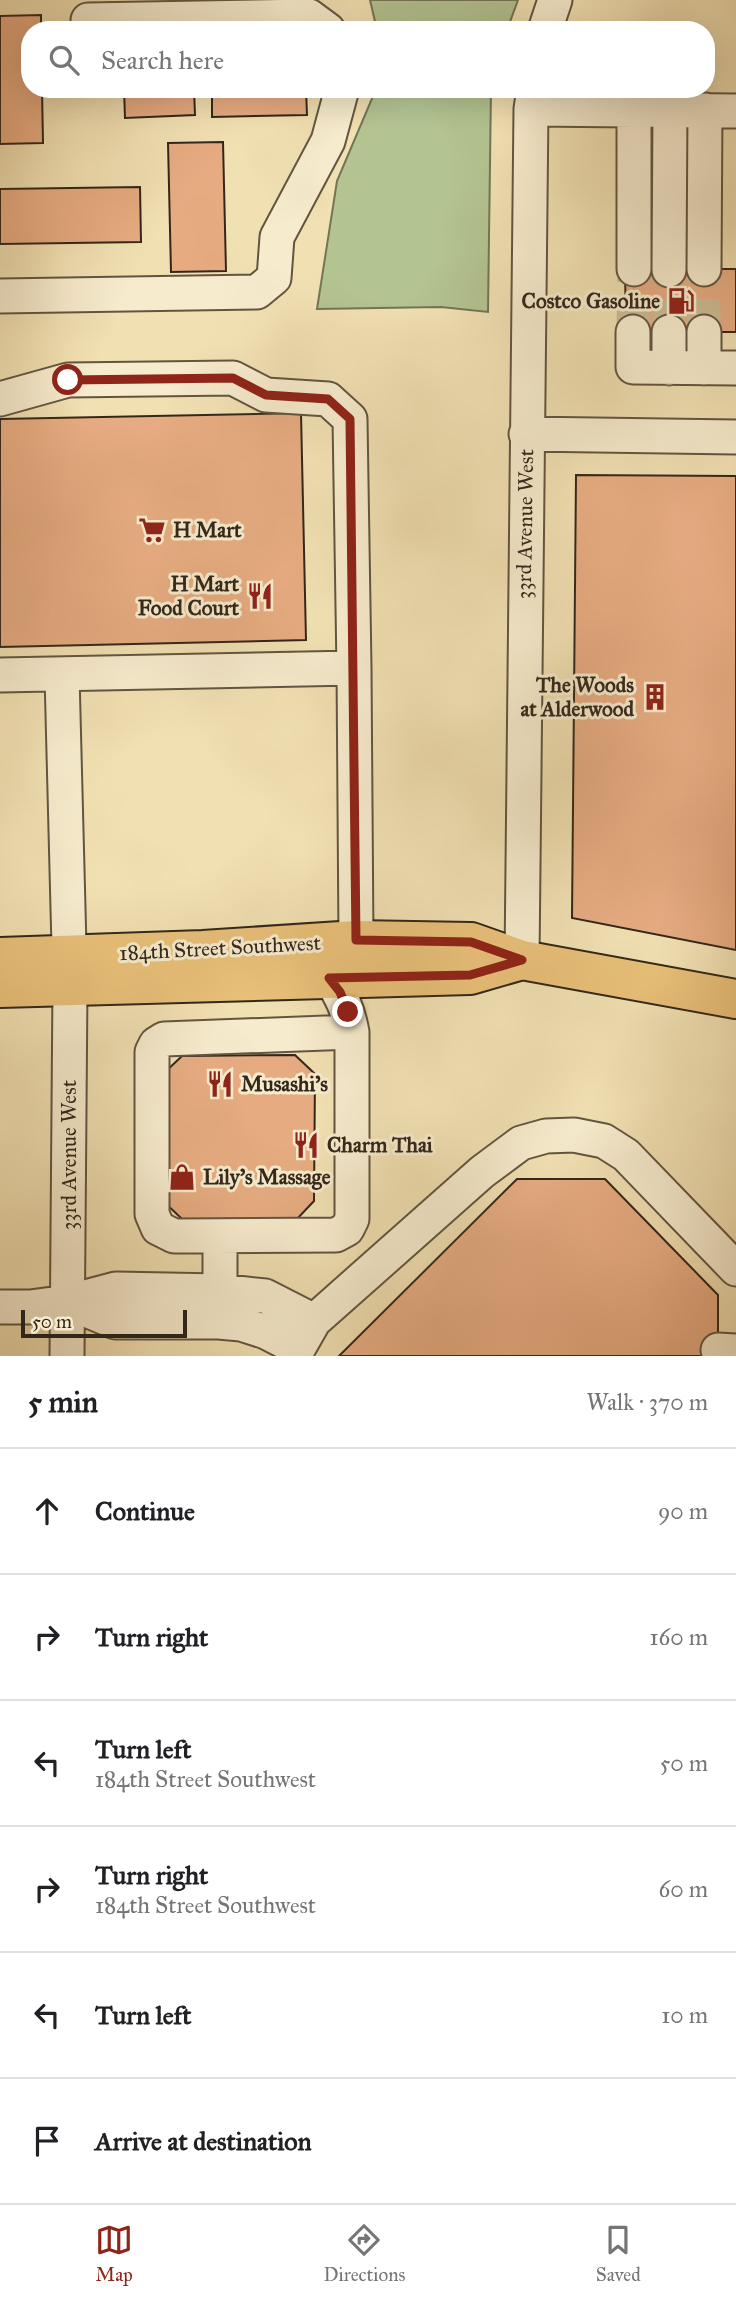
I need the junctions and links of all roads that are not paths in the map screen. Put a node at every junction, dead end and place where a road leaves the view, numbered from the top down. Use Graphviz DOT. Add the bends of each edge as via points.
graph roads {
  1 [pos="555,0"];
  2 [pos="88,20"];
  3 [pos="316,21"];
  4 [pos="548,21"];
  5 [pos="340,98"];
  6 [pos="532,99"];
  7 [pos="634,110"];
  8 [pos="670,110"];
  9 [pos="721,110"];
  10 [pos="634,269"];
  11 [pos="704,269"];
  12 [pos="669,270"];
  13 [pos="0,296"];
  14 [pos="633,331"];
  15 [pos="704,331"];
  16 [pos="669,332"];
  17 [pos="669,368"];
  18 [pos="720,368"];
  19 [pos="0,400"];
  20 [pos="526,434"];
  21 [pos="736,437"];
  22 [pos="354,668"];
  23 [pos="0,675"];
  24 [pos="62,675"];
  25 [pos="356,940"];
  26 [pos="0,957"];
  27 [pos="522,960"];
  28 [pos="69,970"];
  29 [pos="329,978"];
  30 [pos="0,988"];
  31 [pos="736,999"];
  32 [pos="352,1032"];
  33 [pos="220,1236"];
  34 [pos="736,1269"];
  35 [pos="220,1291"];
  36 [pos="67,1302"];
  37 [pos="0,1307"];
  38 [pos="302,1341"];
  39 [pos="67,1356"];
  1 -- 4 [label="street"];
  2 -- 3 [label="street" via="309,16"];
  5 -- 13 [label="street" via="328,141 277,237 274,278 257,292"];
  6 -- 7 [label="street"];
  6 -- 20 [label="street, 33rd Avenue West"];
  7 -- 8 [label="street"];
  7 -- 10 [label="street"];
  8 -- 9 [label="street"];
  8 -- 12 [label="street"];
  9 -- 11 [label="street"];
  14 -- 17 [label="street" via="633,367"];
  15 -- 18 [label="street"];
  16 -- 17 [label="street"];
  17 -- 18 [label="street"];
  19 -- 22 [label="street" via="68,380 233,378 266,395 328,399 350,419"];
  20 -- 21 [label="street"];
  20 -- 27 [label="street, 33rd Avenue West"];
  22 -- 24 [label="street"];
  22 -- 25 [label="street"];
  23 -- 24 [label="street"];
  24 -- 28 [label="street, 33rd Avenue West"];
  25 -- 27 [label="main road, 184th Street Southwest" via="471,942"];
  25 -- 28 [label="main road, 184th Street Southwest" via="203,950"];
  26 -- 28 [label="main road, 184th Street Southwest"];
  27 -- 29 [label="main road, 184th Street Southwest" via="470,975"];
  27 -- 31 [label="main road, 184th Street Southwest"];
  28 -- 29 [label="main road, 184th Street Southwest"];
  28 -- 30 [label="main road, 184th Street Southwest"];
  28 -- 36 [label="street, 33rd Avenue West"];
  29 -- 32 [label="street" via="340,992"];
  32 -- 33 [label="street" via="352,1219 347,1229 336,1235"];
  32 -- 33 [label="street" via="164,1039 156,1044 152,1052 152,1214 158,1228 174,1236"];
  33 -- 35 [label="street"];
  34 -- 38 [label="street" via="626,1155 604,1141 546,1136 521,1143 500,1157"];
  35 -- 36 [label="street" via="116,1289"];
  35 -- 38 [label="street" via="265,1296"];
  36 -- 37 [label="street"];
  36 -- 38 [label="street" via="115,1322 241,1324"];
  36 -- 39 [label="street, 33rd Avenue West"];
}
